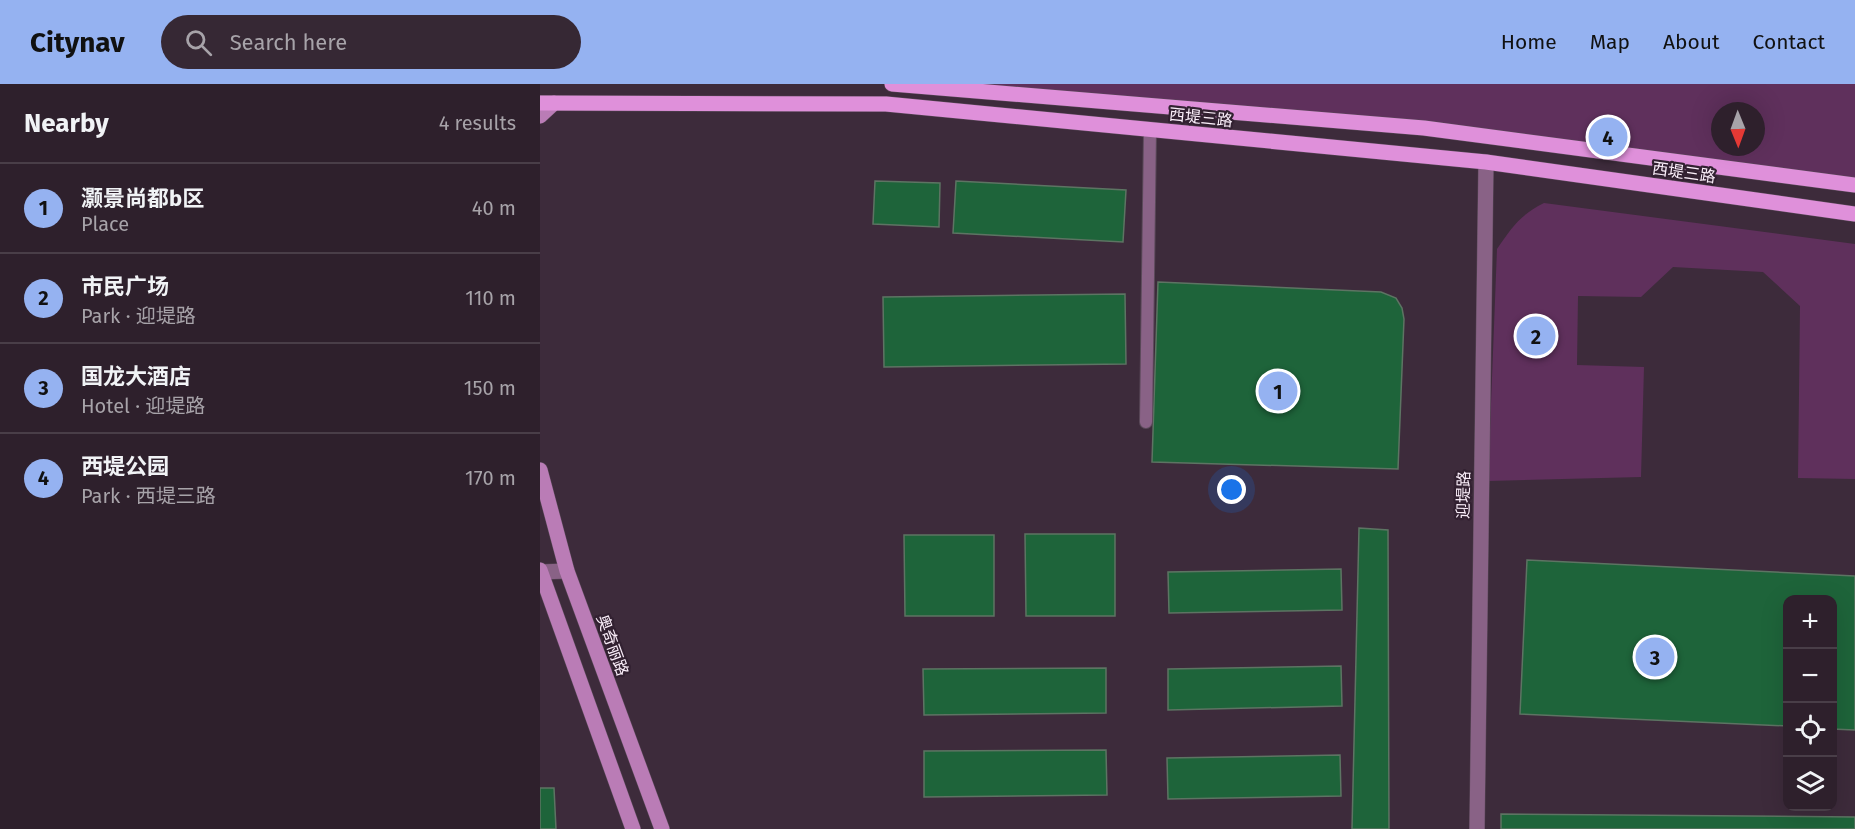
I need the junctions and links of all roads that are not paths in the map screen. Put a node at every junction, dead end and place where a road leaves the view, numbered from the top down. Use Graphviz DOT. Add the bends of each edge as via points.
graph roads {
  1 [pos="892,84"];
  2 [pos="547,103"];
  3 [pos="540,116"];
  4 [pos="1150,130"];
  5 [pos="1486,162"];
  6 [pos="1855,184"];
  7 [pos="1855,214"];
  8 [pos="1146,422"];
  9 [pos="540,470"];
  10 [pos="567,571"];
  11 [pos="540,572"];
  12 [pos="633,829"];
  13 [pos="662,829"];
  14 [pos="1477,829"];
  1 -- 6 [label="main road, 西堤三路" via="1424,128"];
  2 -- 3 [label="main road"];
  2 -- 4 [label="main road, 西堤三路" via="886,104"];
  4 -- 5 [label="main road, 西堤三路"];
  4 -- 8 [label="lane"];
  5 -- 7 [label="main road, 西堤三路"];
  5 -- 14 [label="street, 迎堤路"];
  9 -- 10 [label="main road, 奥奇丽路"];
  10 -- 11 [label="street"];
  10 -- 13 [label="main road, 奥奇丽路"];
  11 -- 12 [label="main road"];
}
